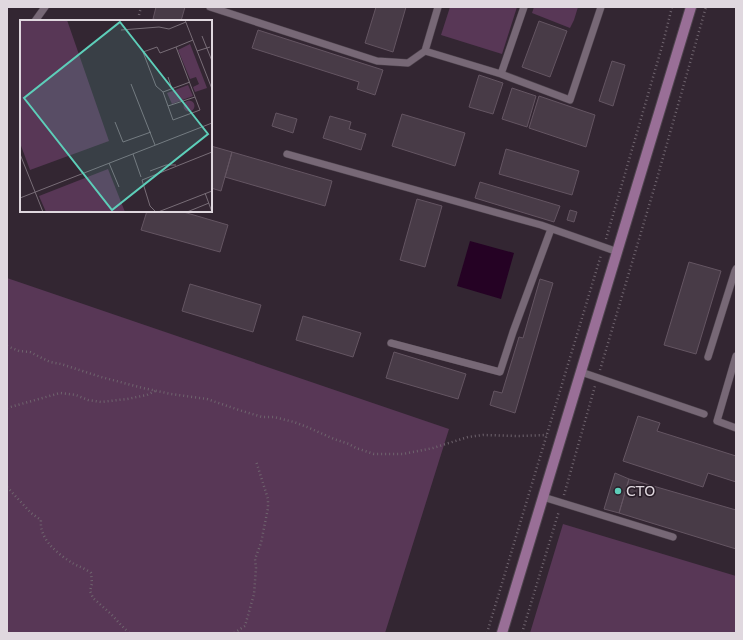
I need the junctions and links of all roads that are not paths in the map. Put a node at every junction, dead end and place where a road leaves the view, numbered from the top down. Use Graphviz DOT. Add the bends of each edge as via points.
graph roads {
  1 [pos="45,7"];
  2 [pos="210,7"];
  3 [pos="438,7"];
  4 [pos="524,7"];
  5 [pos="601,7"];
  6 [pos="691,7"];
  7 [pos="36,20"];
  8 [pos="425,51"];
  9 [pos="501,74"];
  10 [pos="287,154"];
  11 [pos="551,229"];
  12 [pos="618,252"];
  13 [pos="736,269"];
  14 [pos="392,343"];
  15 [pos="736,356"];
  16 [pos="708,357"];
  17 [pos="581,372"];
  18 [pos="704,414"];
  19 [pos="736,428"];
  20 [pos="543,497"];
  21 [pos="673,537"];
  22 [pos="502,633"];
  1 -- 7 [label="lane"];
  2 -- 8 [label="lane" via="377,61 408,63"];
  3 -- 8 [label="lane"];
  4 -- 9 [label="lane"];
  5 -- 9 [label="lane" via="570,100"];
  6 -- 12 [label="main road"];
  8 -- 9 [label="lane"];
  10 -- 11 [label="lane"];
  11 -- 12 [label="lane"];
  11 -- 14 [label="lane" via="500,372"];
  12 -- 17 [label="main road"];
  13 -- 16 [label="lane"];
  15 -- 19 [label="lane" via="717,421"];
  17 -- 18 [label="lane"];
  17 -- 20 [label="main road"];
  20 -- 21 [label="lane"];
  20 -- 22 [label="main road"];
}
